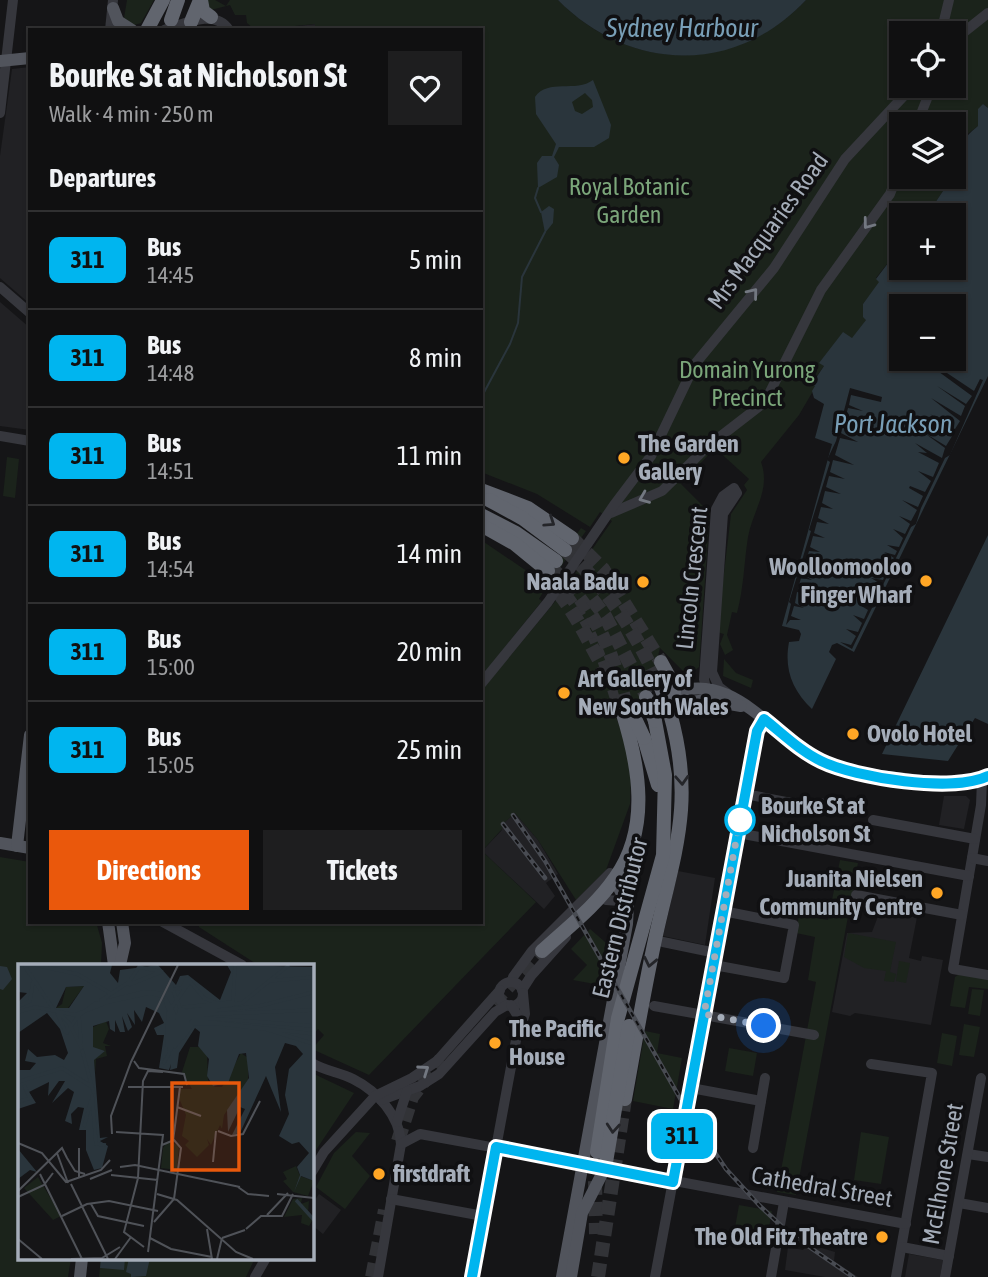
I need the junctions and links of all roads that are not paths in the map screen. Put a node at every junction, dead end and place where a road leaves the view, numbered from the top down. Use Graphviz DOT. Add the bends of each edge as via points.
graph roads {
  1 [pos="13,0"];
  2 [pos="163,0"];
  3 [pos="201,0"];
  4 [pos="949,0"];
  5 [pos="113,4"];
  6 [pos="180,13"];
  7 [pos="988,13"];
  8 [pos="211,17"];
  9 [pos="945,21"];
  10 [pos="110,28"];
  11 [pos="129,28"];
  12 [pos="148,28"];
  13 [pos="228,28"];
  14 [pos="966,30"];
  15 [pos="28,58"];
  16 [pos="3,60"];
  17 [pos="903,98"];
  18 [pos="0,113"];
  19 [pos="892,189"];
  20 [pos="0,290"];
  21 [pos="28,311"];
  22 [pos="0,436"];
  23 [pos="28,441"];
  24 [pos="483,491"];
  25 [pos="483,497"];
  26 [pos="720,510"];
  27 [pos="611,513"];
  28 [pos="483,516"];
  29 [pos="483,528"];
  30 [pos="554,563"];
  31 [pos="713,590"];
  32 [pos="661,662"];
  33 [pos="712,672"];
  34 [pos="483,682"];
  35 [pos="706,689"];
  36 [pos="669,695"];
  37 [pos="646,696"];
  38 [pos="729,698"];
  39 [pos="694,700"];
  40 [pos="627,713"];
  41 [pos="764,719"];
  42 [pos="640,739"];
  43 [pos="28,766"];
  44 [pos="985,778"];
  45 [pos="745,794"];
  46 [pos="821,803"];
  47 [pos="873,820"];
  48 [pos="665,831"];
  49 [pos="738,833"];
  50 [pos="0,836"];
  51 [pos="975,839"];
  52 [pos="23,842"];
  53 [pos="0,843"];
  54 [pos="972,858"];
  55 [pos="988,861"];
  56 [pos="969,876"];
  57 [pos="618,887"];
  58 [pos="856,895"];
  59 [pos="606,900"];
  60 [pos="723,911"];
  61 [pos="962,915"];
  62 [pos="628,917"];
  63 [pos="108,924"];
  64 [pos="122,924"];
  65 [pos="173,925"];
  66 [pos="663,942"];
  67 [pos="716,953"];
  68 [pos="545,954"];
  69 [pos="117,964"];
  70 [pos="117,964"];
  71 [pos="240,964"];
  72 [pos="713,965"];
  73 [pos="988,975"];
  74 [pos="507,983"];
  75 [pos="645,989"];
  76 [pos="522,991"];
  77 [pos="509,1005"];
  78 [pos="654,1006"];
  79 [pos="704,1014"];
  80 [pos="483,1026"];
  81 [pos="814,1035"];
  82 [pos="516,1040"];
  83 [pos="451,1047"];
  84 [pos="313,1064"];
  85 [pos="871,1064"];
  86 [pos="765,1078"];
  87 [pos="981,1078"];
  88 [pos="691,1088"];
  89 [pos="407,1091"];
  90 [pos="378,1098"];
  91 [pos="625,1099"];
  92 [pos="761,1101"];
  93 [pos="397,1122"];
  94 [pos="401,1144"];
  95 [pos="496,1147"];
  96 [pos="753,1148"];
  97 [pos="597,1152"];
  98 [pos="968,1154"];
  99 [pos="988,1157"];
  100 [pos="584,1164"];
  101 [pos="605,1168"];
  102 [pos="313,1170"];
  103 [pos="673,1182"];
  104 [pos="391,1199"];
  105 [pos="785,1202"];
  106 [pos="959,1203"];
  107 [pos="988,1208"];
  108 [pos="483,1216"];
  109 [pos="906,1224"];
  110 [pos="902,1247"];
  111 [pos="949,1256"];
  112 [pos="265,1260"];
  113 [pos="255,1277"];
  114 [pos="379,1277"];
  115 [pos="472,1277"];
  116 [pos="562,1277"];
  117 [pos="571,1277"];
  118 [pos="655,1277"];
  119 [pos="771,1277"];
  120 [pos="897,1277"];
  121 [pos="946,1277"];
  1 -- 16 [label="street"];
  2 -- 12 [label="highway"];
  3 -- 6 [label="highway"];
  3 -- 8 [label="highway"];
  4 -- 9 [label="street"];
  5 -- 10 [label="street"];
  5 -- 11 [label="main road" via="118,21"];
  6 -- 8 [label="street"];
  7 -- 14 [label="street"];
  8 -- 13 [label="street"];
  15 -- 16 [label="main road"];
  16 -- 18 [label="street"];
  27 -- 17 [label="street, Mrs Macquaries Road, one-way" via="652,456 695,364 774,268 845,159"];
  19 -- 27 [label="street, one-way" via="821,290 765,402 708,446 662,491"];
  20 -- 21 [label="street"];
  22 -- 23 [label="street"];
  24 -- 30 [label="highway, one-way" via="528,508"];
  25 -- 30 [label="highway" via="514,513"];
  26 -- 31 [label="street, Lincoln Crescent"];
  27 -- 34 [label="street, Mrs Macquaries Road" via="548,602"];
  28 -- 30 [label="highway" via="516,533"];
  29 -- 30 [label="highway"];
  31 -- 33 [label="street, Lincoln Crescent"];
  31 -- 35 [label="street, Lincoln Crescent"];
  32 -- 36 [label="highway, Eastern Distributor" via="673,684"];
  33 -- 35 [label="street"];
  33 -- 38 [label="street, Lincoln Crescent"];
  35 -- 36 [label="main road"];
  35 -- 38 [label="main road"];
  35 -- 39 [label="main road"];
  36 -- 39 [label="main road"];
  36 -- 75 [label="highway, Eastern Distributor, one-way" via="682,774 681,827"];
  37 -- 48 [label="highway, Eastern Distributor, bridge" via="665,775"];
  38 -- 39 [label="main road"];
  38 -- 41 [label="main road"];
  40 -- 42 [label="highway, bridge"];
  40 -- 68 [label="highway" via="639,782 628,854 605,891"];
  40 -- 74 [label="street" via="635,786 626,847 604,881"];
  41 -- 44 [label="main road" via="798,747 837,767 934,783"];
  41 -- 45 [label="street" via="757,731"];
  42 -- 48 [label="highway" via="656,774"];
  42 -- 57 [label="main road" via="641,825"];
  43 -- 52 [label="main road"];
  44 -- 51 [label="street"];
  45 -- 46 [label="street" via="807,806"];
  45 -- 49 [label="street"];
  47 -- 51 [label="street"];
  48 -- 97 [label="highway, Eastern Distributor" via="658,879 618,1018"];
  49 -- 56 [label="street"];
  49 -- 60 [label="street"];
  50 -- 52 [label="main road"];
  51 -- 54 [label="street"];
  52 -- 53 [label="main road"];
  54 -- 55 [label="street"];
  54 -- 56 [label="street"];
  56 -- 61 [label="street"];
  57 -- 59 [label="street"];
  57 -- 62 [label="main road" via="628,904"];
  58 -- 61 [label="street"];
  59 -- 62 [label="street" via="622,903"];
  59 -- 68 [label="street"];
  60 -- 67 [label="street"];
  60 -- 72 [label="street" via="793,925 784,978"];
  61 -- 73 [label="street" via="953,969"];
  62 -- 100 [label="main road"];
  63 -- 69 [label="main road"];
  64 -- 70 [label="main road" via="125,943"];
  65 -- 71 [label="street"];
  66 -- 67 [label="street"];
  67 -- 72 [label="street"];
  68 -- 74 [label="street"];
  68 -- 76 [label="street"];
  72 -- 79 [label="street"];
  74 -- 76 [label="street" via="516,983"];
  74 -- 77 [label="street" via="500,998"];
  74 -- 83 [label="street"];
  75 -- 91 [label="highway, Eastern Distributor"];
  75 -- 101 [label="highway, one-way" via="623,1053"];
  76 -- 77 [label="street" via="520,1001"];
  76 -- 82 [label="street" via="525,1014"];
  77 -- 80 [label="street" via="498,1009"];
  77 -- 82 [label="street" via="519,1018"];
  78 -- 79 [label="street"];
  79 -- 81 [label="street"];
  79 -- 88 [label="street"];
  80 -- 83 [label="street"];
  80 -- 89 [label="street" via="439,1074"];
  82 -- 95 [label="street"];
  90 -- 83 [label="street, one-way" via="422,1073"];
  84 -- 90 [label="street" via="352,1078"];
  85 -- 109 [label="street" via="932,1073"];
  86 -- 92 [label="street"];
  87 -- 98 [label="street, McElhone Street"];
  88 -- 92 [label="street"];
  88 -- 103 [label="street"];
  89 -- 90 [label="street"];
  89 -- 93 [label="street"];
  90 -- 93 [label="street"];
  90 -- 102 [label="street" via="324,1152"];
  92 -- 96 [label="street"];
  93 -- 94 [label="street"];
  94 -- 95 [label="street, Cathedral Street" via="420,1134"];
  94 -- 104 [label="street"];
  95 -- 100 [label="street, Cathedral Street"];
  95 -- 108 [label="street"];
  98 -- 99 [label="street"];
  98 -- 106 [label="street, McElhone Street"];
  100 -- 101 [label="main road, Cathedral Street"];
  100 -- 116 [label="main road"];
  101 -- 103 [label="street, Cathedral Street"];
  101 -- 117 [label="main road" via="582,1213"];
  103 -- 105 [label="street, Cathedral Street"];
  103 -- 118 [label="street"];
  104 -- 108 [label="street"];
  104 -- 114 [label="street"];
  105 -- 109 [label="street, Cathedral Street"];
  105 -- 119 [label="street"];
  106 -- 107 [label="street"];
  106 -- 111 [label="street, McElhone Street"];
  108 -- 115 [label="street"];
  109 -- 110 [label="street"];
  110 -- 111 [label="street"];
  110 -- 120 [label="street"];
  111 -- 121 [label="street, McElhone Street"];
  112 -- 113 [label="street"];
}
